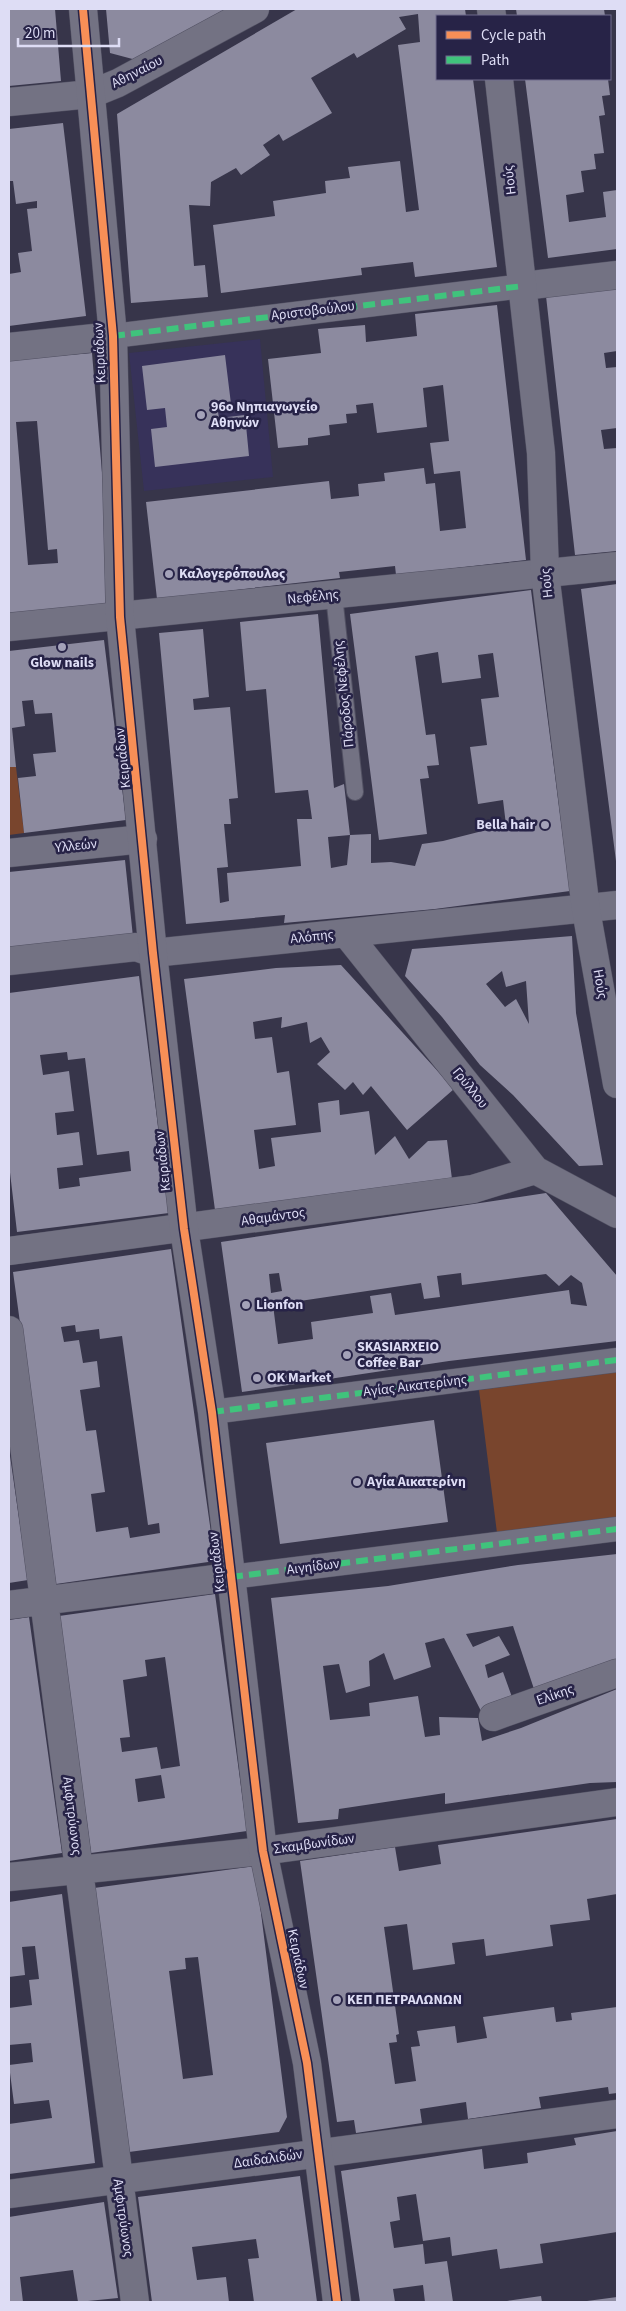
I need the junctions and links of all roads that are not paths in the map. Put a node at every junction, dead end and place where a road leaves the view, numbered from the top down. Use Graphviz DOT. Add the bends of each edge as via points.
graph roads {
  1 [pos="84,9"];
  2 [pos="255,9"];
  3 [pos="499,80"];
  4 [pos="91,94"];
  5 [pos="9,102"];
  6 [pos="617,275"];
  7 [pos="523,286"];
  8 [pos="113,336"];
  9 [pos="9,347"];
  10 [pos="617,566"];
  11 [pos="545,574"];
  12 [pos="334,595"];
  13 [pos="120,617"];
  14 [pos="9,627"];
  15 [pos="355,792"];
  16 [pos="143,839"];
  17 [pos="9,853"];
  18 [pos="617,905"];
  19 [pos="586,910"];
  20 [pos="346,933"];
  21 [pos="153,954"];
  22 [pos="9,961"];
  23 [pos="617,1084"];
  24 [pos="536,1170"];
  25 [pos="617,1214"];
  26 [pos="184,1229"];
  27 [pos="9,1251"];
  28 [pos="9,1330"];
  29 [pos="617,1360"];
  30 [pos="212,1412"];
  31 [pos="617,1529"];
  32 [pos="231,1577"];
  33 [pos="45,1600"];
  34 [pos="9,1605"];
  35 [pos="617,1673"];
  36 [pos="493,1717"];
  37 [pos="617,1802"];
  38 [pos="263,1851"];
  39 [pos="78,1868"];
  40 [pos="9,1877"];
  41 [pos="617,2114"];
  42 [pos="320,2152"];
  43 [pos="118,2180"];
  44 [pos="9,2194"];
  45 [pos="135,2302"];
  46 [pos="337,2302"];
  1 -- 4 [label="street, Κειριάδων"];
  2 -- 4 [label="street, Αθηναίου" via="118,83"];
  3 -- 7 [label="street, Ηούς"];
  4 -- 5 [label="street, Αθηναίου"];
  4 -- 8 [label="street, Κειριάδων"];
  6 -- 7 [label="street, Αριστοβούλου"];
  7 -- 8 [label="street, Αριστοβούλου"];
  7 -- 11 [label="street, Ηούς" via="541,452"];
  8 -- 9 [label="street, Αριστοβούλου"];
  8 -- 13 [label="street, Κειριάδων"];
  10 -- 11 [label="street, Νεφέλης"];
  11 -- 12 [label="street, Νεφέλης"];
  11 -- 19 [label="street, Ηούς"];
  12 -- 13 [label="street, Νεφέλης"];
  12 -- 15 [label="lane, Πάροδος Νεφέλης"];
  13 -- 14 [label="street, Νεφέλης"];
  13 -- 16 [label="street, Κειριάδων"];
  16 -- 17 [label="street, Υλλεών"];
  16 -- 21 [label="street, Κειριάδων"];
  18 -- 19 [label="street, Αλόπης"];
  19 -- 20 [label="street, Αλόπης"];
  19 -- 23 [label="street, Ηούς"];
  20 -- 21 [label="street, Αλόπης"];
  20 -- 24 [label="street, Γρύλλου"];
  21 -- 22 [label="street, Αλόπης" via="136,947"];
  21 -- 26 [label="street, Κειριάδων"];
  24 -- 25 [label="street, Γρύλλου"];
  24 -- 26 [label="street, Αθαμάντος" via="473,1189"];
  26 -- 27 [label="street, Αθαμάντος"];
  26 -- 30 [label="street, Κειριάδων"];
  28 -- 33 [label="street, Αμφιτρύωνος"];
  29 -- 30 [label="street, Αγίας Αικατερίνης"];
  30 -- 32 [label="street, Κειριάδων"];
  31 -- 32 [label="street, Αιγηίδων"];
  32 -- 33 [label="street, Αιγηίδων"];
  32 -- 38 [label="street, Κειριάδων"];
  33 -- 34 [label="street, Αιγηίδων"];
  33 -- 39 [label="street, Αμφιτρύωνος"];
  35 -- 36 [label="street, Ελίκης"];
  37 -- 38 [label="street, Σκαμβωνίδων"];
  38 -- 39 [label="street, Σκαμβωνίδων"];
  38 -- 42 [label="street, Κειριάδων" via="307,2063"];
  39 -- 40 [label="street, Σκαμβωνίδων"];
  39 -- 43 [label="street, Αμφιτρύωνος"];
  41 -- 42 [label="street, Δαιδαλιδών"];
  42 -- 43 [label="street, Δαιδαλιδών"];
  42 -- 46 [label="street, Κειριάδων"];
  43 -- 44 [label="street, Δαιδαλιδών"];
  43 -- 45 [label="street, Αμφιτρύωνος"];
}
